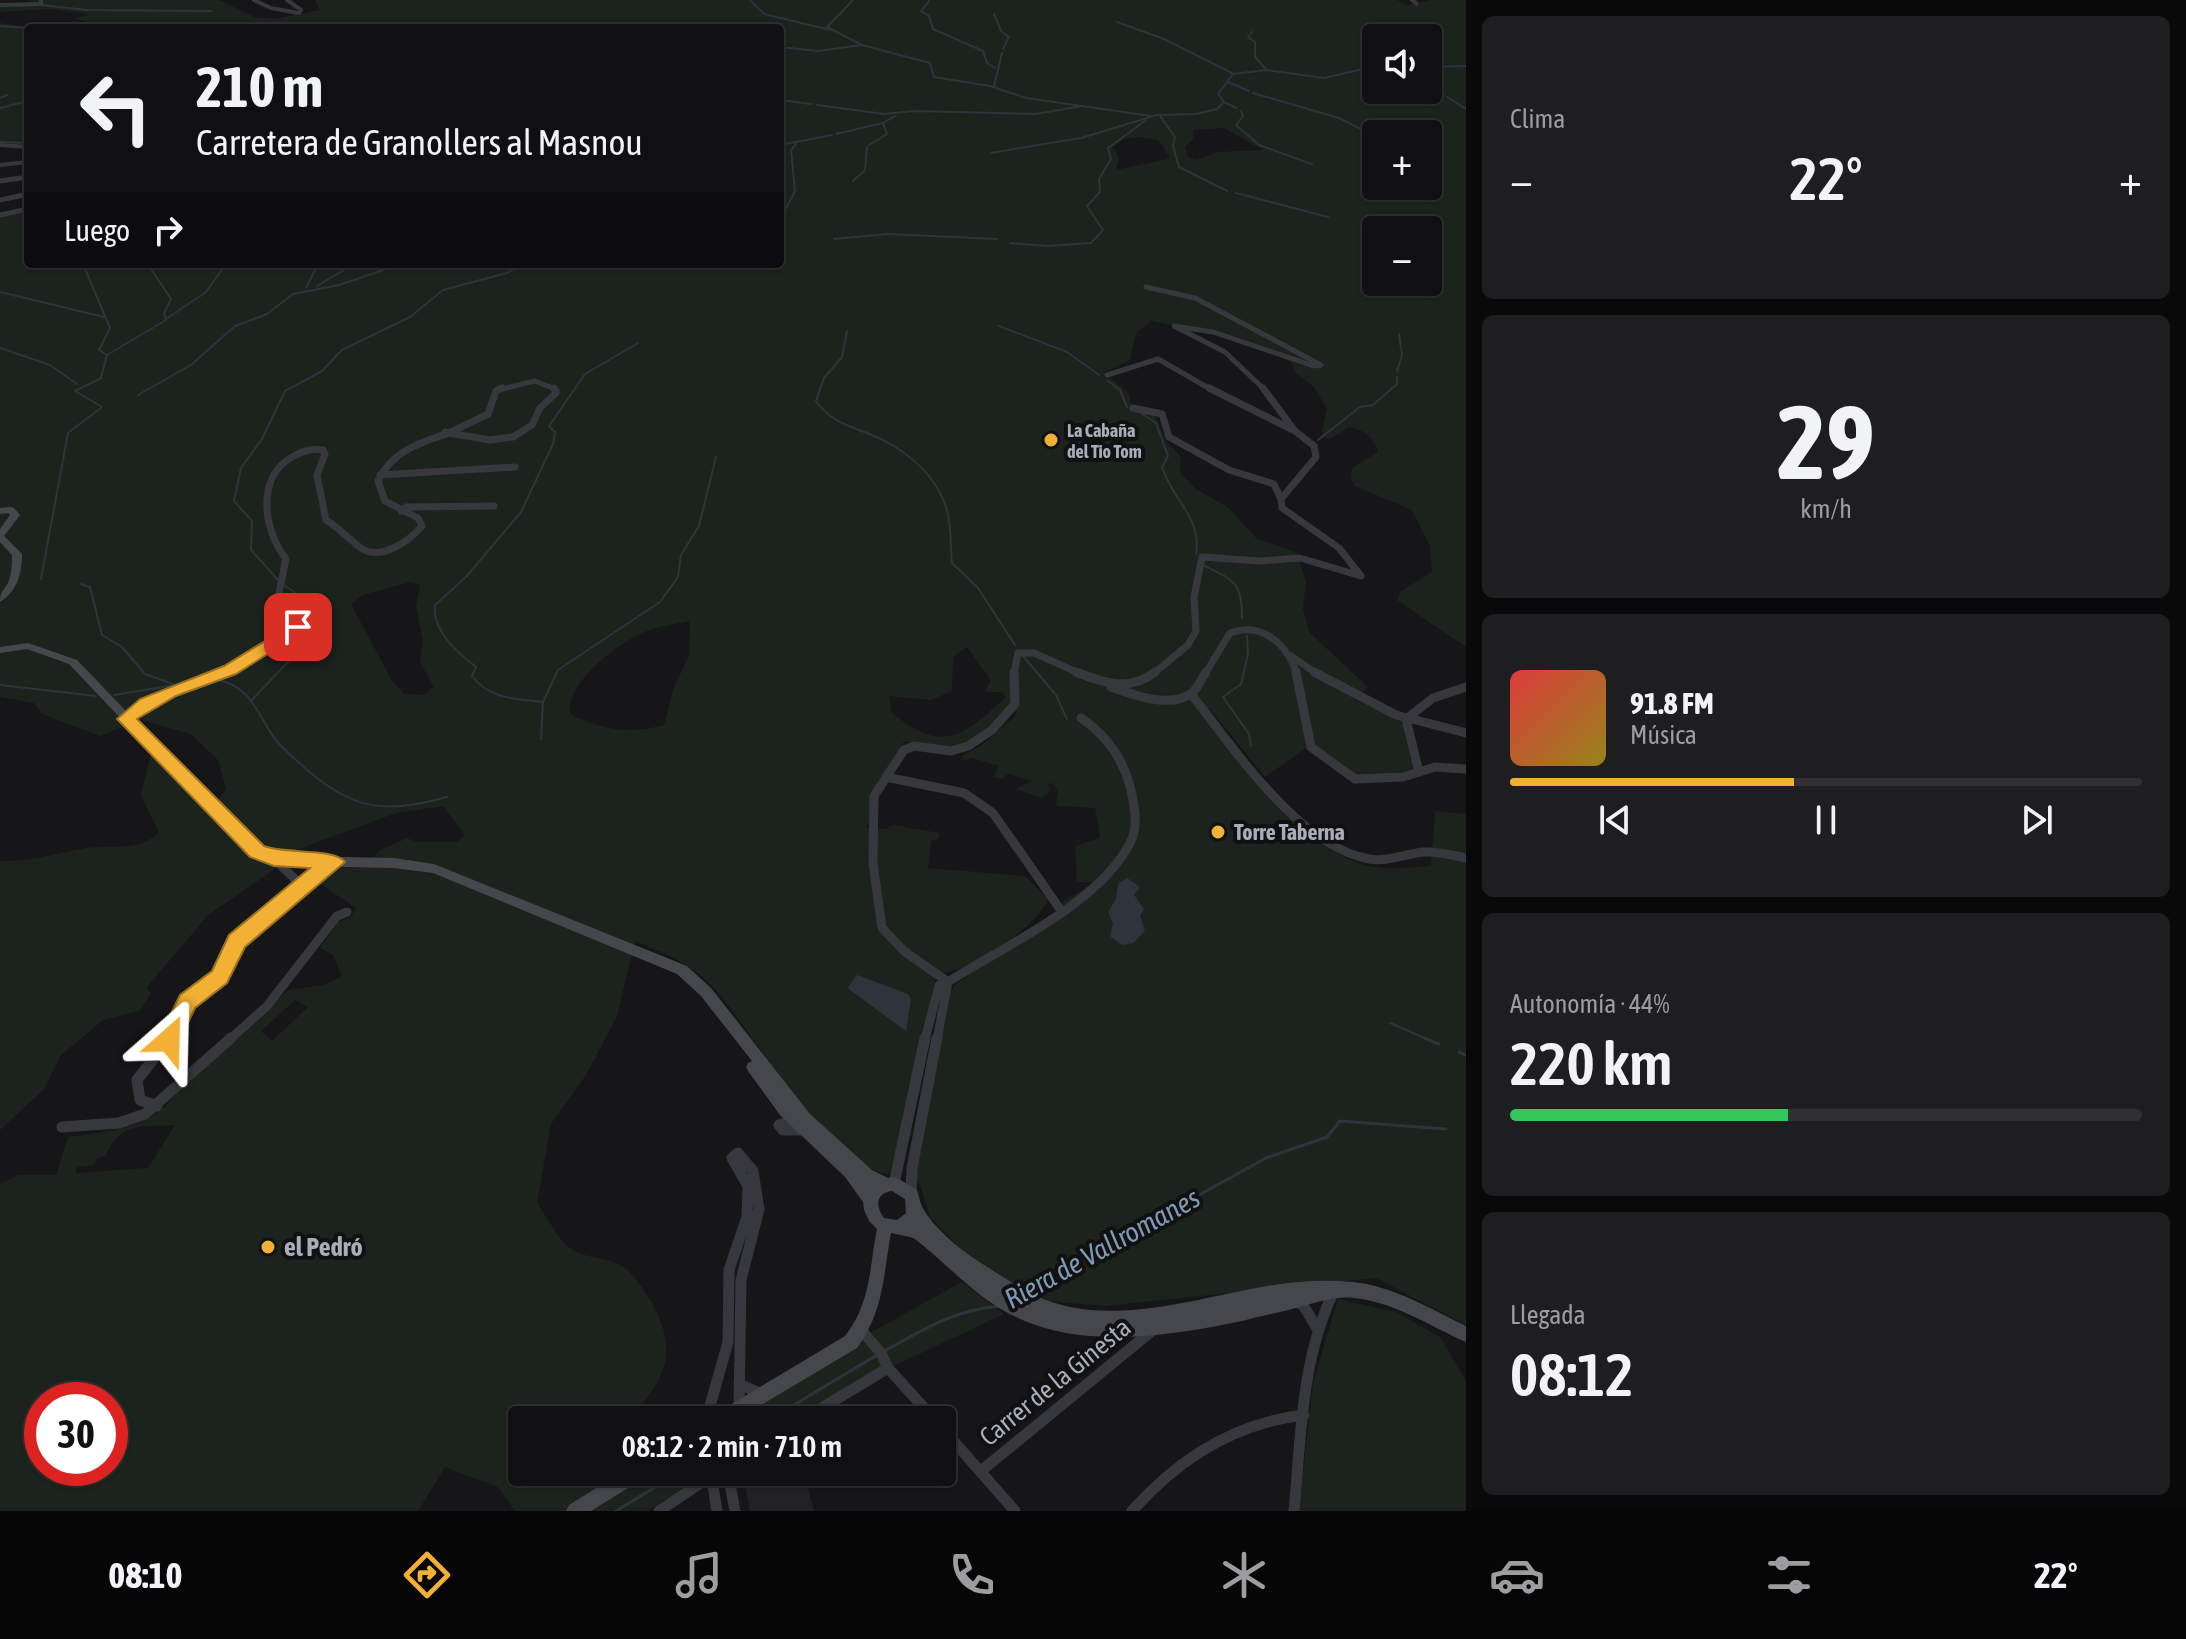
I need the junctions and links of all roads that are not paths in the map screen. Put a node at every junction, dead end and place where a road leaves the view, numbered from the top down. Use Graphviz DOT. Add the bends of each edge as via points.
graph roads {
  1 [pos="41,0"];
  2 [pos="254,0"];
  3 [pos="287,0"];
  4 [pos="1412,0"];
  5 [pos="1417,4"];
  6 [pos="2,5"];
  7 [pos="0,145"];
  8 [pos="24,147"];
  9 [pos="24,162"];
  10 [pos="0,165"];
  11 [pos="24,178"];
  12 [pos="0,181"];
  13 [pos="24,195"];
  14 [pos="0,200"];
  15 [pos="24,210"];
  16 [pos="0,215"];
  17 [pos="1146,287"];
  18 [pos="1107,375"];
  19 [pos="1133,408"];
  20 [pos="1295,431"];
  21 [pos="445,432"];
  22 [pos="515,467"];
  23 [pos="380,475"];
  24 [pos="1281,499"];
  25 [pos="494,506"];
  26 [pos="0,511"];
  27 [pos="401,511"];
  28 [pos="0,536"];
  29 [pos="0,599"];
  30 [pos="0,650"];
  31 [pos="1290,655"];
  32 [pos="1109,686"];
  33 [pos="1466,687"];
  34 [pos="1191,694"];
  35 [pos="1081,718"];
  36 [pos="126,719"];
  37 [pos="1406,719"];
  38 [pos="1466,733"];
  39 [pos="1466,769"];
  40 [pos="1419,772"];
  41 [pos="886,777"];
  42 [pos="1466,858"];
  43 [pos="274,859"];
  44 [pos="335,862"];
  45 [pos="303,866"];
  46 [pos="318,872"];
  47 [pos="295,885"];
  48 [pos="287,896"];
  49 [pos="1060,909"];
  50 [pos="347,912"];
  51 [pos="948,982"];
  52 [pos="716,1004"];
  53 [pos="157,1106"];
  54 [pos="795,1123"];
  55 [pos="62,1127"];
  56 [pos="889,1184"];
  57 [pos="911,1193"];
  58 [pos="870,1199"];
  59 [pos="916,1210"];
  60 [pos="892,1226"];
  61 [pos="992,1287"];
  62 [pos="1336,1289"];
  63 [pos="1291,1300"];
  64 [pos="1151,1321"];
  65 [pos="1319,1330"];
  66 [pos="862,1331"];
  67 [pos="1466,1334"];
  68 [pos="888,1368"];
  69 [pos="739,1384"];
  70 [pos="763,1394"];
  71 [pos="712,1400"];
  72 [pos="710,1406"];
  73 [pos="720,1406"];
  74 [pos="732,1406"];
  75 [pos="743,1406"];
  76 [pos="825,1406"];
  77 [pos="922,1406"];
  78 [pos="1304,1415"];
  79 [pos="956,1443"];
  80 [pos="981,1471"];
  81 [pos="615,1486"];
  82 [pos="697,1486"];
  83 [pos="713,1486"];
  84 [pos="730,1486"];
  85 [pos="575,1511"];
  86 [pos="659,1511"];
  87 [pos="717,1511"];
  88 [pos="735,1511"];
  89 [pos="1015,1511"];
  90 [pos="1132,1511"];
  91 [pos="1294,1511"];
  1 -- 6 [label="street"];
  2 -- 3 [label="street" via="271,8 301,10"];
  4 -- 5 [label="street"];
  7 -- 8 [label="street"];
  9 -- 10 [label="street"];
  11 -- 12 [label="street"];
  13 -- 14 [label="street"];
  15 -- 16 [label="street"];
  17 -- 20 [label="street" via="1195,298 1320,363 1314,366 1213,332 1174,326 1225,352 1269,394"];
  18 -- 20 [label="street" via="1158,359"];
  19 -- 24 [label="street" via="1162,414 1169,437 1229,470 1274,484"];
  20 -- 24 [label="street" via="1314,446 1316,457"];
  21 -- 21 [label="street" via="483,440 510,437 534,423 557,390 539,381 506,386 496,391 486,416"];
  21 -- 23 [label="street" via="412,447"];
  22 -- 23 [label="street"];
  23 -- 27 [label="street" via="385,501"];
  24 -- 32 [label="street" via="1282,508 1339,548 1361,576 1300,558 1202,557 1194,597 1196,631 1188,645 1146,679"];
  25 -- 27 [label="street"];
  26 -- 28 [label="main road" via="15,515"];
  27 -- 36 [label="street" via="418,518 418,534 394,549 367,551 322,513 317,475 323,450 312,448 284,461 275,468 263,496 269,532 286,559 279,593 298,627 230,670 169,691"];
  28 -- 29 [label="main road" via="17,554 14,582"];
  30 -- 36 [label="main road" via="28,646 66,658"];
  31 -- 34 [label="street" via="1267,634 1239,628 1230,633"];
  31 -- 37 [label="street" via="1355,698"];
  31 -- 40 [label="street" via="1311,747 1321,757 1355,779"];
  32 -- 34 [label="street" via="1157,699"];
  32 -- 41 [label="street" via="1034,653 1018,653 1014,708 994,727 952,752 908,747"];
  33 -- 37 [label="street" via="1433,698"];
  34 -- 42 [label="street" via="1266,787 1346,853 1371,860 1431,852"];
  35 -- 49 [label="street" via="1119,754 1132,793 1133,838 1102,881"];
  36 -- 43 [label="main road" via="248,844"];
  37 -- 38 [label="street"];
  37 -- 40 [label="street"];
  39 -- 40 [label="street"];
  41 -- 49 [label="street" via="964,793 993,813"];
  41 -- 51 [label="street" via="874,795 872,817 875,914 891,939"];
  43 -- 45 [label="main road"];
  43 -- 47 [label="street"];
  44 -- 45 [label="main road"];
  44 -- 46 [label="street"];
  44 -- 52 [label="main road" via="413,865 473,882 669,963"];
  45 -- 46 [label="street" via="308,874"];
  45 -- 47 [label="street"];
  46 -- 48 [label="street"];
  47 -- 48 [label="street"];
  48 -- 53 [label="street" via="232,946 223,973 188,1002 169,1040 137,1080 140,1100"];
  49 -- 51 [label="street"];
  50 -- 53 [label="street" via="337,916 267,1006"];
  51 -- 56 [label="street" via="939,985 933,1000"];
  51 -- 57 [label="street"];
  52 -- 54 [label="main road"];
  52 -- 54 [label="main road"];
  53 -- 55 [label="street" via="118,1124"];
  54 -- 56 [label="main road" via="867,1175"];
  54 -- 58 [label="main road" via="850,1172"];
  56 -- 57 [label="main road"];
  56 -- 58 [label="main road"];
  57 -- 59 [label="main road"];
  58 -- 60 [label="main road" via="873,1216"];
  59 -- 60 [label="main road" via="911,1221"];
  59 -- 61 [label="main road" via="933,1233"];
  60 -- 61 [label="main road" via="920,1234"];
  60 -- 66 [label="main road" via="875,1303"];
  61 -- 64 [label="main road" via="1070,1326"];
  62 -- 63 [label="main road"];
  62 -- 64 [label="main road" via="1310,1288"];
  62 -- 65 [label="street"];
  62 -- 67 [label="main road" via="1394,1300"];
  63 -- 64 [label="main road" via="1178,1324"];
  63 -- 65 [label="street" via="1303,1305"];
  64 -- 80 [label="street, Carrer de la Ginesta"];
  65 -- 78 [label="street"];
  66 -- 68 [label="street"];
  66 -- 70 [label="main road"];
  68 -- 76 [label="street"];
  68 -- 77 [label="street"];
  69 -- 70 [label="street"];
  69 -- 71 [label="street" via="741,1280 759,1209 753,1171 738,1153 732,1158 748,1186 747,1217 729,1270 728,1342"];
  69 -- 74 [label="street"];
  70 -- 75 [label="main road"];
  71 -- 72 [label="street"];
  71 -- 73 [label="street"];
  78 -- 90 [label="street" via="1276,1416 1212,1444 1146,1493"];
  78 -- 91 [label="street"];
  79 -- 80 [label="street"];
  80 -- 89 [label="street"];
  81 -- 85 [label="main road"];
  82 -- 86 [label="street"];
  83 -- 87 [label="street"];
  84 -- 88 [label="street"];
}
